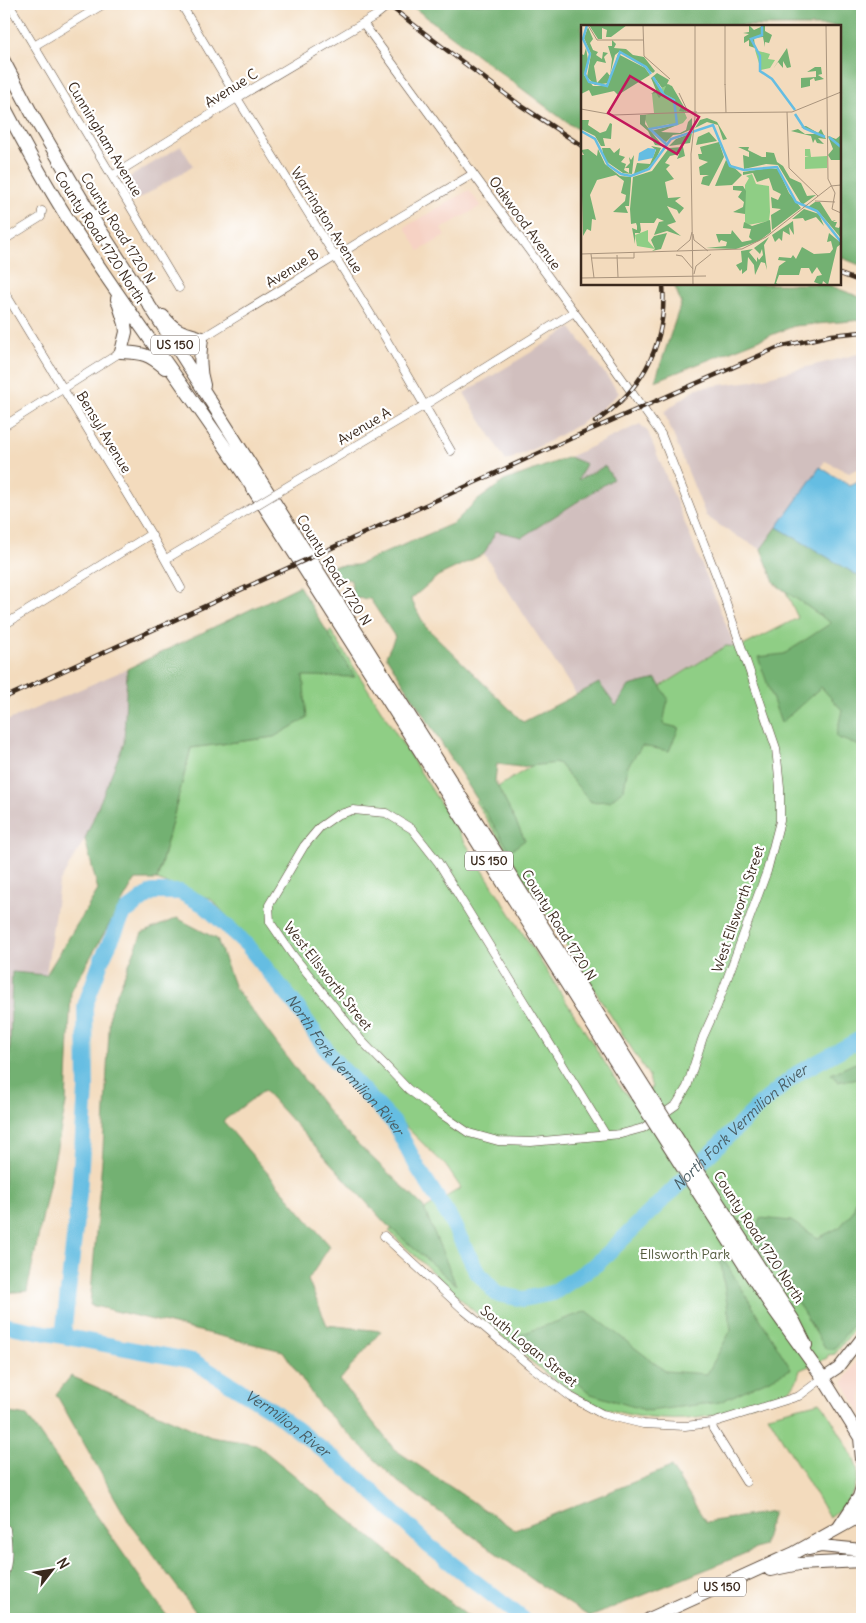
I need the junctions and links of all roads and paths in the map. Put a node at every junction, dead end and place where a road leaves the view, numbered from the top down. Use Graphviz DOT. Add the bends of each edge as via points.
graph roads {
  1 [pos="8,4"];
  2 [pos="104,4"];
  3 [pos="181,4"];
  4 [pos="390,4"];
  5 [pos="363,23"];
  6 [pos="34,46"];
  7 [pos="4,60"];
  8 [pos="237,98"];
  9 [pos="4,106"];
  10 [pos="473,174"];
  11 [pos="112,176"];
  12 [pos="42,211"];
  13 [pos="4,240"];
  14 [pos="335,257"];
  15 [pos="111,284"];
  16 [pos="138,288"];
  17 [pos="180,288"];
  18 [pos="4,291"];
  19 [pos="574,312"];
  20 [pos="202,338"];
  21 [pos="121,352"];
  22 [pos="179,380"];
  23 [pos="64,389"];
  24 [pos="206,396"];
  25 [pos="425,405"];
  26 [pos="4,426"];
  27 [pos="451,451"];
  28 [pos="151,534"];
  29 [pos="166,559"];
  30 [pos="720,582"];
  31 [pos="181,588"];
  32 [pos="4,625"];
  33 [pos="642,1094"];
  34 [pos="606,1135"];
  35 [pos="384,1236"];
  36 [pos="862,1337"];
  37 [pos="823,1378"];
  38 [pos="712,1423"];
  39 [pos="861,1440"];
  40 [pos="862,1459"];
  41 [pos="746,1482"];
  42 [pos="862,1488"];
  43 [pos="862,1515"];
  44 [pos="6,1529"];
  45 [pos="837,1530"];
  46 [pos="862,1550"];
  47 [pos="797,1559"];
  48 [pos="862,1561"];
  49 [pos="4,1576"];
  50 [pos="649,1619"];
  1 -- 6 [label="street, Cunningham Avenue"];
  2 -- 6 [label="street"];
  3 -- 8 [label="street, Warrington Avenue"];
  4 -- 5 [label="street"];
  5 -- 8 [label="street, Avenue C"];
  5 -- 10 [label="street, Oakwood Avenue"];
  6 -- 11 [label="street, Cunningham Avenue"];
  7 -- 16 [label="main road, County Road 1720 N / US 150" via="32,114"];
  8 -- 11 [label="street, Avenue C"];
  8 -- 14 [label="street, Warrington Avenue"];
  9 -- 15 [label="main road, County Road 1720 North / US 150" via="67,218"];
  10 -- 14 [label="street, Avenue B"];
  10 -- 19 [label="street, Oakwood Avenue"];
  11 -- 17 [label="street, Cunningham Avenue"];
  12 -- 13 [label="street" via="41,217"];
  14 -- 20 [label="street, Avenue B"];
  14 -- 25 [label="street, Warrington Avenue"];
  15 -- 21 [label="main road" via="125,324"];
  15 -- 22 [label="main road, County Road 1720 North / US 150"];
  16 -- 20 [label="main road" via="173,327"];
  16 -- 24 [label="main road, County Road 1720 N / US 150"];
  18 -- 23 [label="street, Bensyl Avenue"];
  19 -- 25 [label="street, Avenue A"];
  19 -- 30 [label="street, Oakwood Avenue" via="661,434"];
  20 -- 24 [label="main road" via="200,372"];
  21 -- 22 [label="main road" via="152,357"];
  21 -- 23 [label="street"];
  22 -- 33 [label="main road, County Road 1720 N / US 150" via="240,469"];
  23 -- 26 [label="street"];
  23 -- 28 [label="street, Bensyl Avenue"];
  24 -- 33 [label="main road, County Road 1720 N / US 150"];
  25 -- 27 [label="street, Warrington Avenue"];
  25 -- 29 [label="street, Avenue A, bridge"];
  28 -- 29 [label="street, Bensyl Avenue"];
  28 -- 32 [label="street"];
  29 -- 31 [label="street, Bensyl Avenue"];
  30 -- 34 [label="street, West Ellsworth Street" via="776,748 780,821 767,871 687,1087 676,1105 643,1128"];
  33 -- 37 [label="main road, County Road 1720 North / US 150, bridge" via="755,1271 769,1303"];
  34 -- 34 [label="street, West Ellsworth Street" via="438,862 412,829 386,814 353,810 337,815 320,827 304,846 269,905 270,922 361,1040 408,1089 469,1133 498,1141 531,1142"];
  35 -- 38 [label="street, South Logan Street" via="465,1311 571,1397 602,1414 643,1424 685,1426"];
  36 -- 37 [label="street" via="838,1368"];
  37 -- 38 [label="street, South Logan Street" via="799,1396"];
  37 -- 39 [label="main road, County Road 1720 North / US 150"];
  38 -- 41 [label="street" via="713,1430"];
  39 -- 40 [label="main road"];
  42 -- 45 [label="main road"];
  43 -- 45 [label="main road, US 150"];
  44 -- 49 [label="street" via="8,1564"];
  45 -- 47 [label="main road, US 150"];
  46 -- 47 [label="main road" via="821,1546"];
  47 -- 48 [label="main road"];
  47 -- 50 [label="main road, US 150" via="751,1573"];
}
